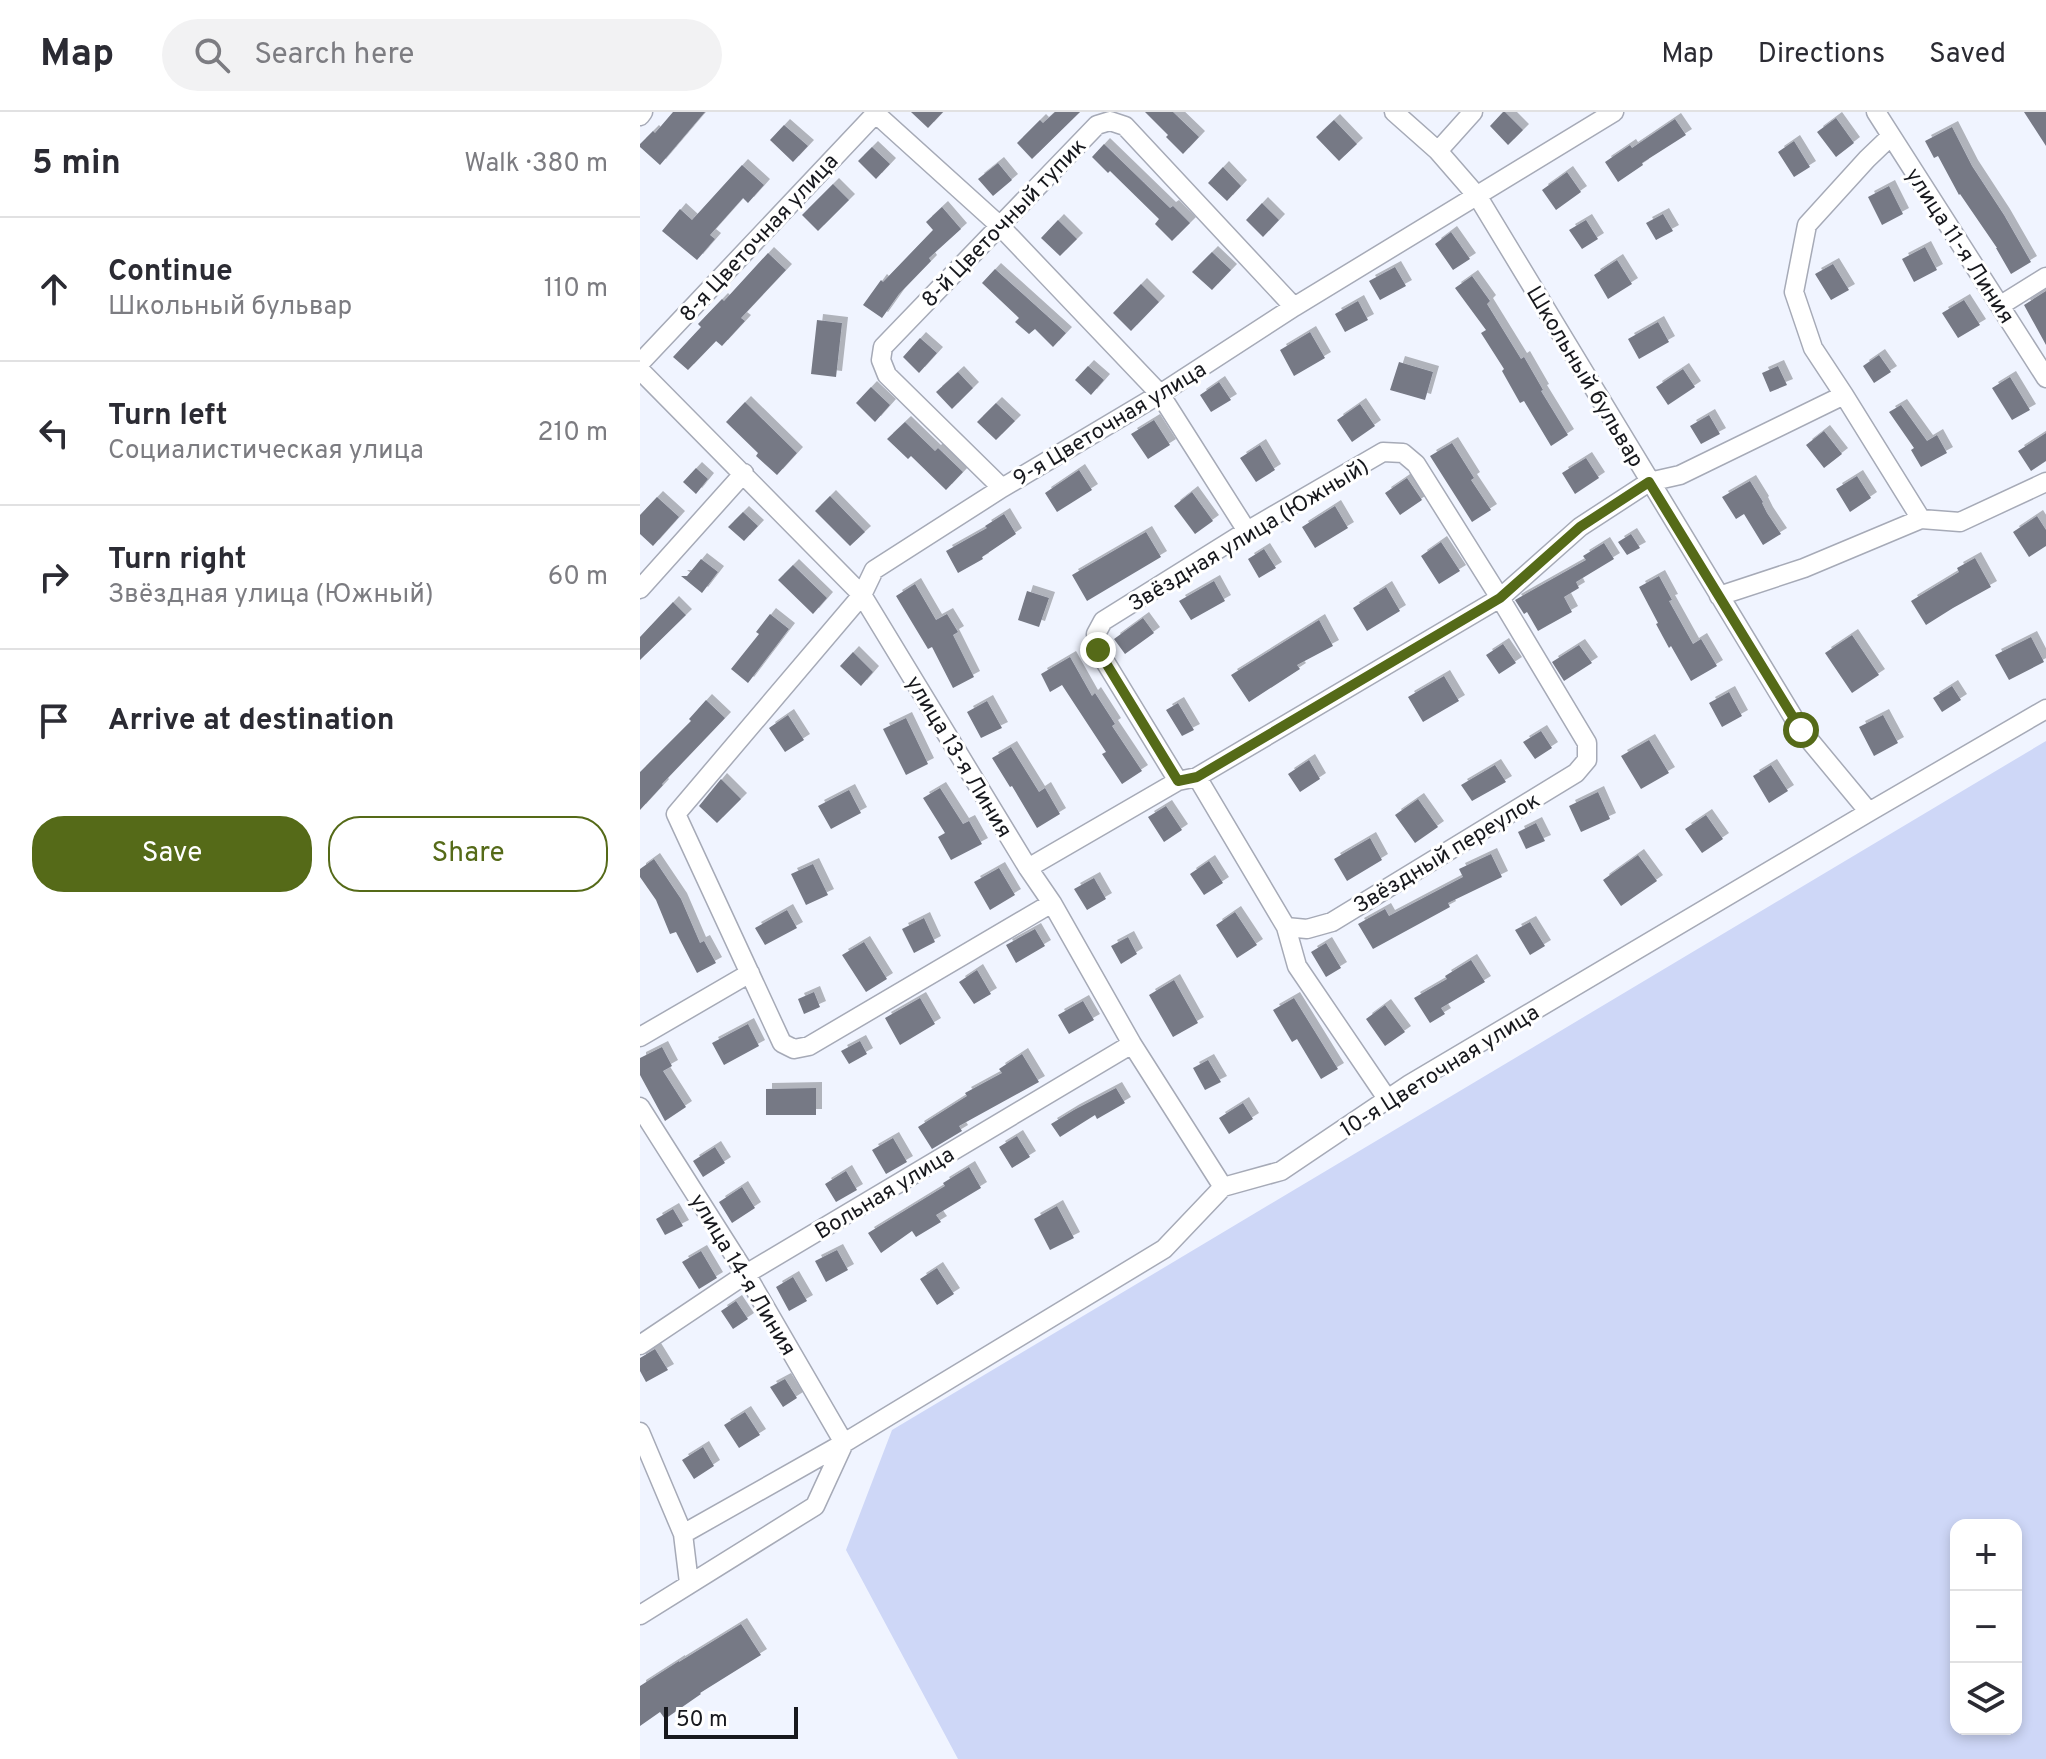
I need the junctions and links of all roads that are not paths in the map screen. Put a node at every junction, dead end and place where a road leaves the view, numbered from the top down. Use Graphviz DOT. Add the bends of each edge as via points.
graph roads {
  1 [pos="1394,112"];
  2 [pos="1473,112"];
  3 [pos="1614,112"];
  4 [pos="1876,112"];
  5 [pos="875,113"];
  6 [pos="1891,136"];
  7 [pos="1438,151"];
  8 [pos="1478,197"];
  9 [pos="999,225"];
  10 [pos="2046,277"];
  11 [pos="2001,305"];
  12 [pos="1294,307"];
  13 [pos="640,363"];
  14 [pos="640,370"];
  15 [pos="2046,378"];
  16 [pos="1160,394"];
  17 [pos="1844,395"];
  18 [pos="744,473"];
  19 [pos="1649,482"];
  20 [pos="2046,482"];
  21 [pos="1002,488"];
  22 [pos="1921,519"];
  23 [pos="1247,531"];
  24 [pos="640,589"];
  25 [pos="862,595"];
  26 [pos="1719,596"];
  27 [pos="1500,598"];
  28 [pos="2046,709"];
  29 [pos="1188,779"];
  30 [pos="1869,812"];
  31 [pos="1028,868"];
  32 [pos="1052,903"];
  33 [pos="1286,927"];
  34 [pos="750,973"];
  35 [pos="640,1037"];
  36 [pos="1132,1044"];
  37 [pos="1388,1100"];
  38 [pos="640,1107"];
  39 [pos="1223,1187"];
  40 [pos="746,1274"];
  41 [pos="640,1345"];
  42 [pos="640,1432"];
  43 [pos="844,1443"];
  44 [pos="683,1534"];
  45 [pos="689,1583"];
  46 [pos="640,1615"];
  1 -- 7 [label="street, Школьный бульвар"];
  2 -- 7 [label="street"];
  3 -- 8 [label="street, 9-я Цветочная улица"];
  4 -- 6 [label="street, улица 11-я Линия"];
  5 -- 9 [label="street"];
  5 -- 13 [label="street, 8-я Цветочная улица"];
  6 -- 11 [label="street, улица 11-я Линия"];
  6 -- 17 [label="street" via="1807,225 1794,292 1813,348"];
  7 -- 8 [label="street, Школьный бульвар"];
  8 -- 12 [label="street, 9-я Цветочная улица"];
  8 -- 19 [label="street, Школьный бульвар"];
  9 -- 12 [label="street, 8-й Цветочный тупик" via="1097,125 1110,121 1125,126"];
  9 -- 16 [label="street"];
  9 -- 21 [label="street, 8-й Цветочный тупик" via="883,347 881,360 887,375"];
  10 -- 11 [label="street"];
  11 -- 15 [label="street, улица 11-я Линия"];
  12 -- 16 [label="street, 9-я Цветочная улица"];
  14 -- 18 [label="street, улица 13-я Линия"];
  16 -- 21 [label="street, 9-я Цветочная улица"];
  16 -- 23 [label="street"];
  17 -- 19 [label="street" via="1680,475"];
  17 -- 22 [label="street"];
  18 -- 24 [label="street"];
  18 -- 25 [label="street, улица 13-я Линия"];
  19 -- 26 [label="street, Школьный бульвар"];
  19 -- 27 [label="street" via="1580,527"];
  20 -- 22 [label="street" via="1960,522"];
  21 -- 25 [label="street, 9-я Цветочная улица" via="874,570"];
  22 -- 26 [label="street" via="1804,568"];
  23 -- 27 [label="street, Звёздная улица (Южный)" via="1383,452 1403,453 1416,464"];
  23 -- 29 [label="street, Звёздная улица (Южный)" via="1103,621 1096,634 1098,650"];
  25 -- 31 [label="street, улица 13-я Линия"];
  25 -- 34 [label="street, 9-я Цветочная улица" via="676,814"];
  26 -- 30 [label="street, Школьный бульвар" via="1801,730"];
  27 -- 29 [label="street"];
  27 -- 33 [label="street, Звёздный переулок" via="1587,743 1587,760 1576,773 1332,922 1307,929"];
  28 -- 30 [label="street, 10-я Цветочная улица"];
  29 -- 31 [label="street"];
  29 -- 33 [label="street"];
  30 -- 37 [label="street, 10-я Цветочная улица"];
  31 -- 32 [label="street, улица 13-я Линия"];
  32 -- 34 [label="street" via="809,1046 794,1049 782,1043"];
  32 -- 36 [label="street, улица 13-я Линия"];
  33 -- 37 [label="street" via="1297,966"];
  34 -- 35 [label="street"];
  36 -- 39 [label="street, улица 13-я Линия"];
  36 -- 40 [label="street, Вольная улица"];
  37 -- 39 [label="street, 10-я Цветочная улица" via="1281,1171"];
  38 -- 40 [label="street, улица 14-я Линия"];
  39 -- 43 [label="street" via="1164,1249"];
  40 -- 41 [label="street, Вольная улица"];
  40 -- 43 [label="street, улица 14-я Линия"];
  42 -- 44 [label="street"];
  43 -- 44 [label="street"];
  43 -- 45 [label="street" via="815,1506"];
  44 -- 45 [label="street"];
  45 -- 46 [label="street"];
}
